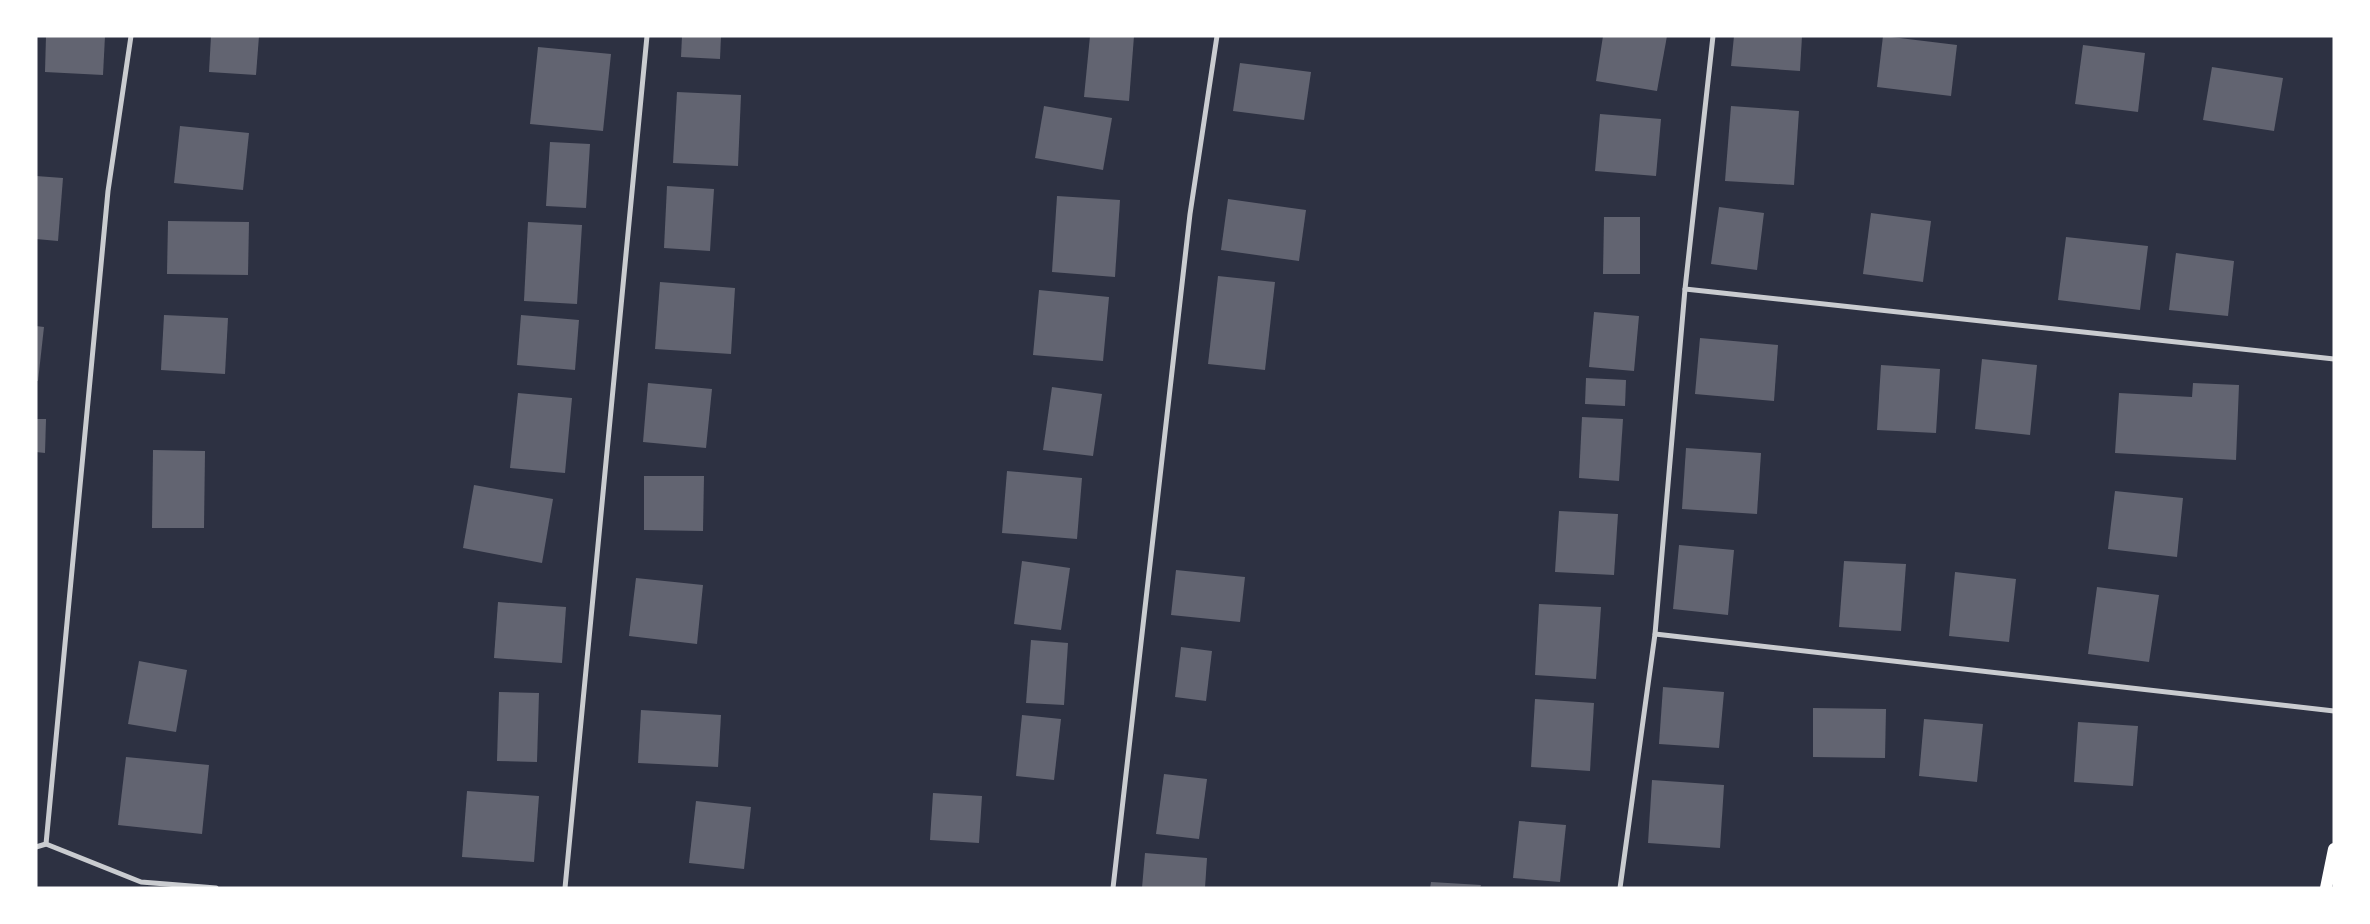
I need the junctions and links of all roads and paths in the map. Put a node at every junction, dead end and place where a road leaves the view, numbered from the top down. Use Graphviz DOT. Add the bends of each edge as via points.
graph roads {
  1 [pos="131,36"];
  2 [pos="647,36"];
  3 [pos="1217,36"];
  4 [pos="1713,36"];
  5 [pos="1685,290"];
  6 [pos="2334,359"];
  7 [pos="1655,634"];
  8 [pos="2334,711"];
  9 [pos="46,844"];
  10 [pos="36,847"];
  11 [pos="2334,849"];
  12 [pos="216,888"];
  13 [pos="565,888"];
  14 [pos="1113,888"];
  15 [pos="1620,888"];
  16 [pos="2326,888"];
  1 -- 9 [label="street" via="108,191"];
  2 -- 13 [label="street"];
  3 -- 14 [label="street" via="1190,214"];
  4 -- 5 [label="street"];
  5 -- 6 [label="street"];
  5 -- 7 [label="street"];
  7 -- 8 [label="street"];
  7 -- 15 [label="street"];
  9 -- 10 [label="street"];
  9 -- 12 [label="street" via="141,882"];
  11 -- 16 [label="main road"];
}
